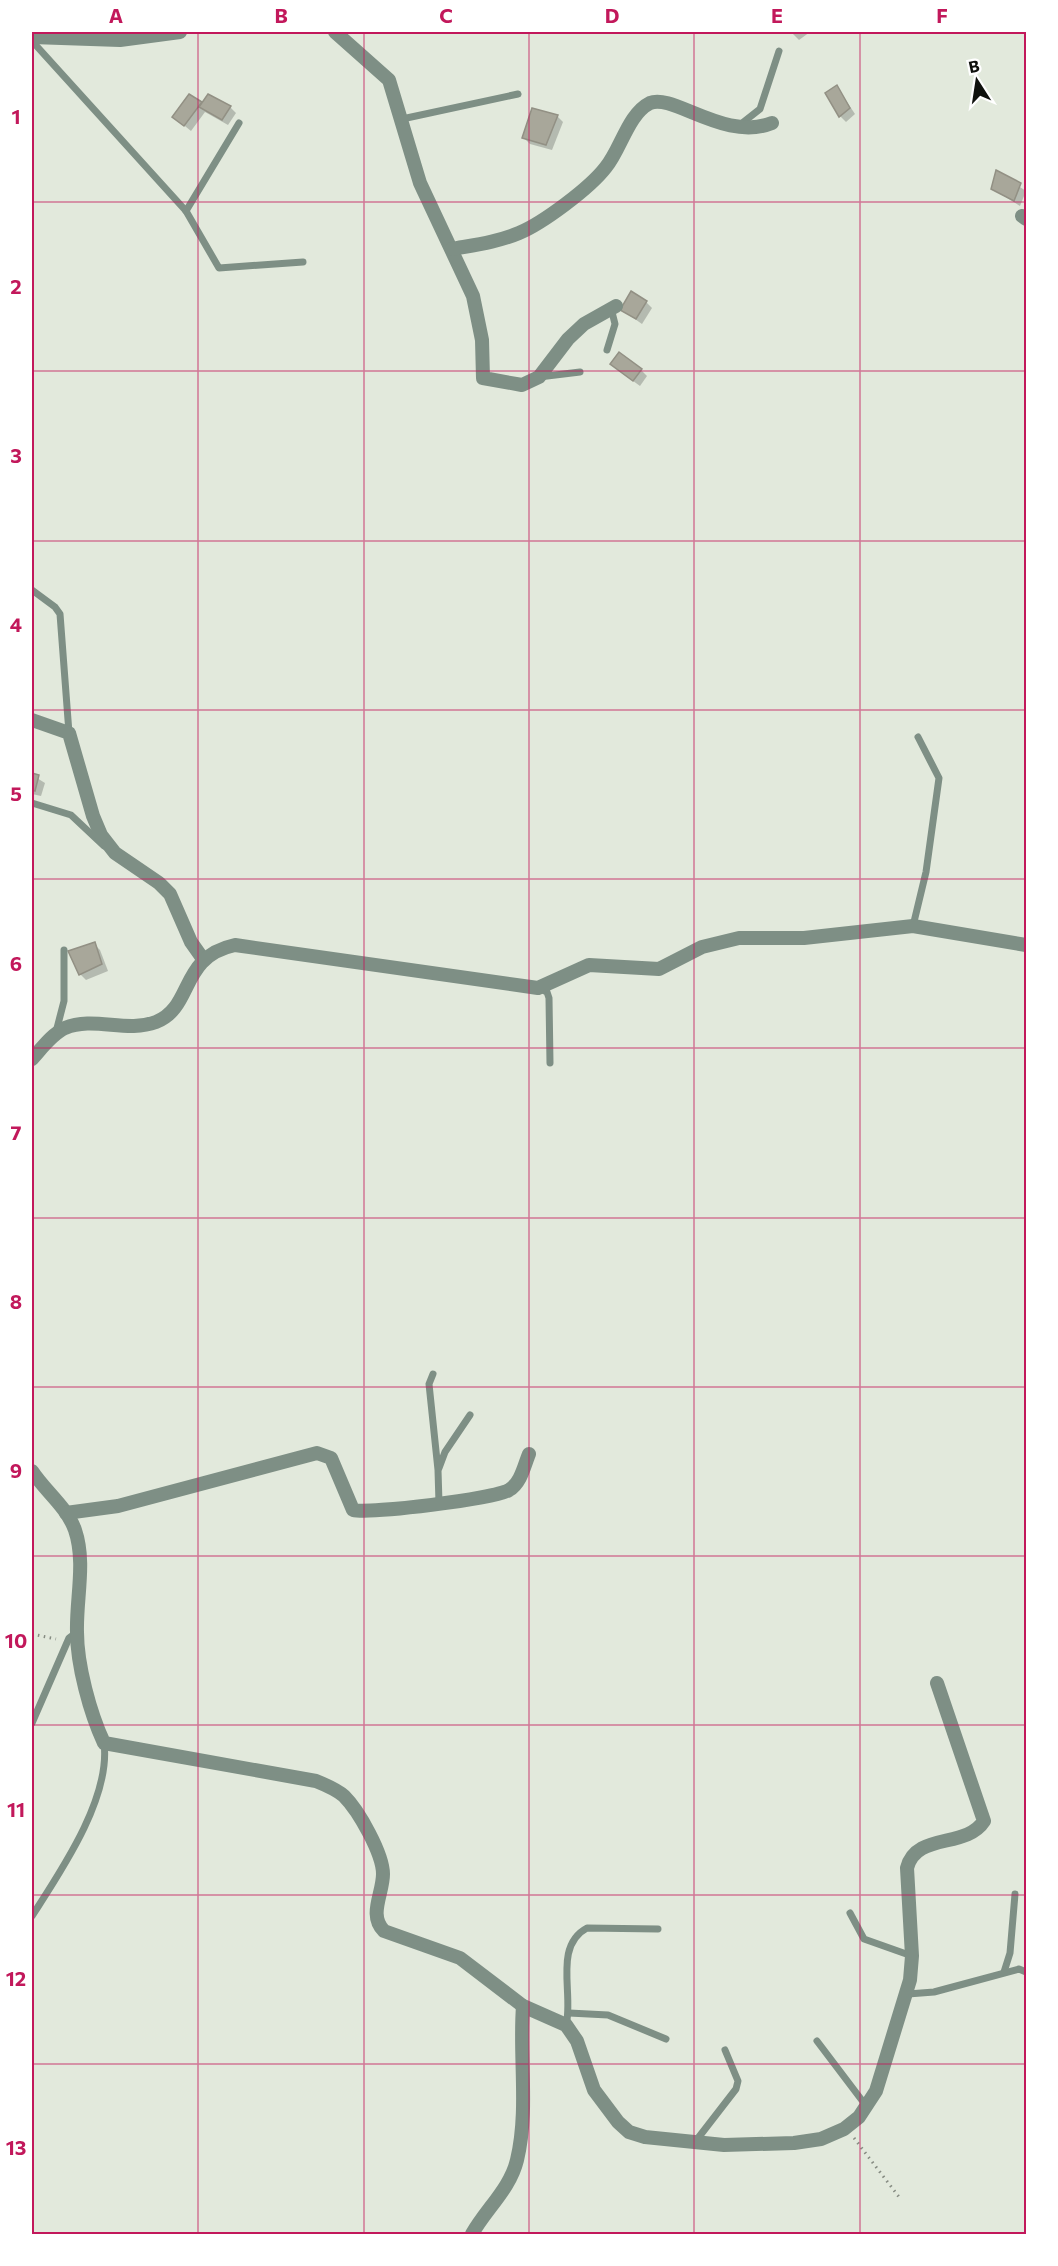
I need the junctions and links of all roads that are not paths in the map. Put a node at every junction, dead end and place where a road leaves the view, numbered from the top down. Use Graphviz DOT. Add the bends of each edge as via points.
graph roads {
  1 [pos="180,32"];
  2 [pos="335,32"];
  3 [pos="32,39"];
  4 [pos="779,51"];
  5 [pos="518,94"];
  6 [pos="402,119"];
  7 [pos="239,123"];
  8 [pos="772,123"];
  9 [pos="734,128"];
  10 [pos="186,211"];
  11 [pos="452,249"];
  12 [pos="303,262"];
  13 [pos="613,307"];
  14 [pos="607,350"];
  15 [pos="580,372"];
  16 [pos="539,377"];
  17 [pos="32,590"];
  18 [pos="32,720"];
  19 [pos="69,733"];
  20 [pos="918,737"];
  21 [pos="32,803"];
  22 [pos="115,853"];
  23 [pos="913,926"];
  24 [pos="1026,945"];
  25 [pos="64,950"];
  26 [pos="203,959"];
  27 [pos="538,988"];
  28 [pos="55,1035"];
  29 [pos="32,1059"];
  30 [pos="549,1063"];
  31 [pos="433,1374"];
  32 [pos="470,1415"];
  33 [pos="529,1454"];
  34 [pos="438,1470"];
  35 [pos="32,1471"];
  36 [pos="439,1503"];
  37 [pos="66,1513"];
  38 [pos="73,1635"];
  39 [pos="937,1683"];
  40 [pos="32,1723"];
  41 [pos="105,1743"];
  42 [pos="1016,1894"];
  43 [pos="850,1913"];
  44 [pos="32,1916"];
  45 [pos="658,1929"];
  46 [pos="912,1956"];
  47 [pos="1004,1972"];
  48 [pos="1026,1972"];
  49 [pos="908,1994"];
  50 [pos="523,2006"];
  51 [pos="568,2019"];
  52 [pos="666,2039"];
  53 [pos="817,2041"];
  54 [pos="726,2050"];
  55 [pos="867,2107"];
  56 [pos="694,2142"];
  57 [pos="472,2235"];
  1 -- 3 [label="street" via="107,41"];
  2 -- 6 [label="street" via="389,80"];
  3 -- 10 [label="lane"];
  4 -- 9 [label="lane" via="760,109"];
  5 -- 6 [label="lane"];
  6 -- 11 [label="street" via="420,183"];
  7 -- 10 [label="lane"];
  8 -- 9 [label="street" via="756,129"];
  9 -- 11 [label="street" via="664,101 650,103 639,112 606,167 570,200 520,232"];
  10 -- 12 [label="lane" via="219,268"];
  11 -- 16 [label="street" via="479,316 483,378 522,385"];
  13 -- 14 [label="lane" via="615,324"];
  13 -- 16 [label="street" via="568,339"];
  15 -- 16 [label="lane"];
  17 -- 19 [label="lane" via="60,614"];
  18 -- 19 [label="street"];
  19 -- 22 [label="street" via="93,816"];
  20 -- 23 [label="lane" via="939,778 926,872"];
  21 -- 22 [label="lane" via="71,815 94,839"];
  22 -- 26 [label="street" via="170,894 191,942"];
  23 -- 24 [label="street"];
  23 -- 27 [label="street" via="804,938 721,941 659,969 589,966"];
  25 -- 28 [label="lane" via="64,1001"];
  26 -- 27 [label="street" via="235,945"];
  26 -- 28 [label="street" via="173,1011 157,1022 129,1027 77,1024"];
  27 -- 30 [label="lane" via="548,992 549,998"];
  28 -- 29 [label="street"];
  31 -- 34 [label="lane" via="429,1384"];
  32 -- 34 [label="lane" via="445,1452"];
  33 -- 36 [label="street" via="518,1482 508,1491"];
  34 -- 36 [label="lane"];
  35 -- 37 [label="street"];
  36 -- 37 [label="street" via="352,1510 331,1458 316,1453 140,1501"];
  37 -- 38 [label="street" via="79,1546"];
  38 -- 40 [label="lane"];
  38 -- 41 [label="street" via="94,1720"];
  39 -- 46 [label="street" via="984,1821 973,1833 917,1849 910,1856 907,1868"];
  41 -- 44 [label="lane" via="106,1760 96,1799 58,1876"];
  41 -- 50 [label="street" via="316,1781 332,1788 354,1808 380,1854 383,1878 378,1925 384,1931 460,1958"];
  42 -- 47 [label="lane" via="1010,1953"];
  43 -- 46 [label="lane" via="864,1939"];
  45 -- 51 [label="lane" via="587,1928 580,1932 574,1939 566,1974"];
  46 -- 49 [label="street"];
  47 -- 48 [label="lane"];
  47 -- 49 [label="lane" via="934,1992"];
  49 -- 55 [label="street" via="876,2091"];
  50 -- 51 [label="street"];
  50 -- 57 [label="street" via="523,2111 517,2160 500,2197"];
  51 -- 52 [label="lane" via="608,2015"];
  51 -- 56 [label="street" via="594,2090 618,2122 629,2132 645,2137"];
  53 -- 55 [label="lane"];
  54 -- 56 [label="lane" via="738,2080 736,2089"];
  55 -- 56 [label="street" via="844,2129 821,2139 724,2145"];
}
